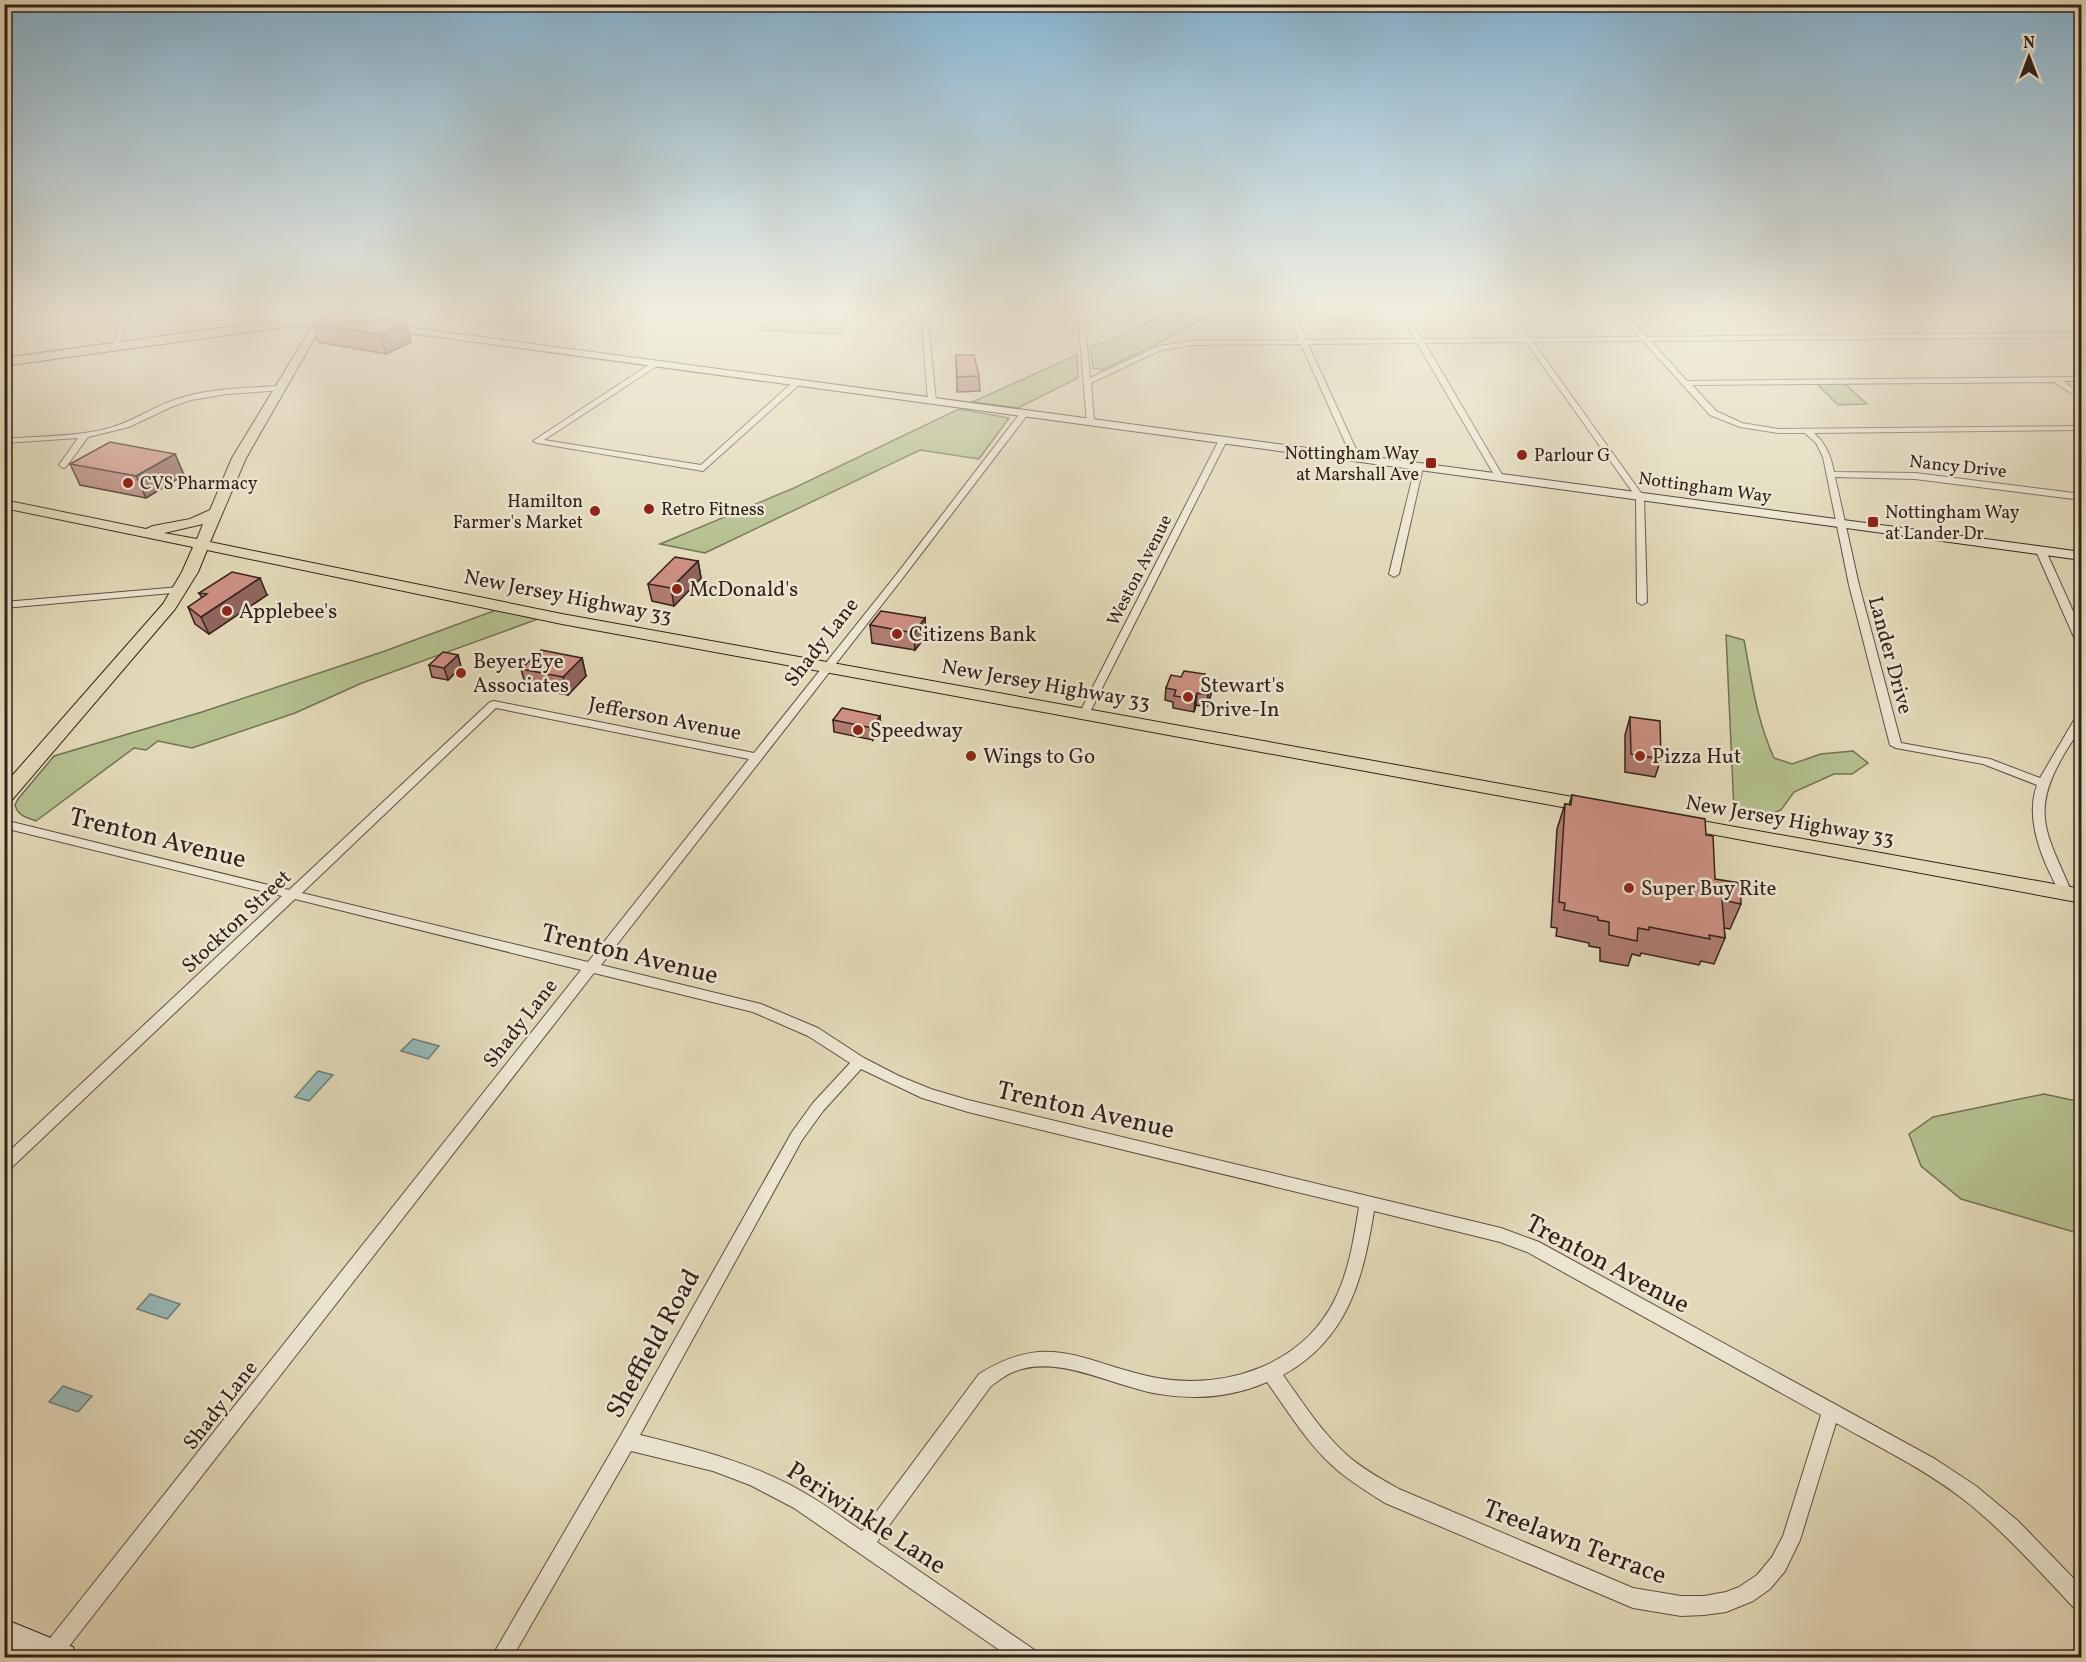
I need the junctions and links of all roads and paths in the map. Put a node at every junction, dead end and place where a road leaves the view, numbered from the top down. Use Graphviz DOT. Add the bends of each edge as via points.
graph roads {
  1 [pos="220,392"];
  2 [pos="278,392"];
  3 [pos="613,392"];
  4 [pos="787,392"];
  5 [pos="861,392"];
  6 [pos="931,392"];
  7 [pos="1088,392"];
  8 [pos="1326,392"];
  9 [pos="1449,392"];
  10 [pos="1565,392"];
  11 [pos="1694,392"];
  12 [pos="932,401"];
  13 [pos="1024,414"];
  14 [pos="1090,423"];
  15 [pos="2080,428"];
  16 [pos="1806,430"];
  17 [pos="85,435"];
  18 [pos="1222,440"];
  19 [pos="4,441"];
  20 [pos="1356,458"];
  21 [pos="63,465"];
  22 [pos="1419,467"];
  23 [pos="1830,474"];
  24 [pos="1500,478"];
  25 [pos="1640,496"];
  26 [pos="2082,497"];
  27 [pos="4,504"];
  28 [pos="20,507"];
  29 [pos="4,510"];
  30 [pos="216,512"];
  31 [pos="1841,524"];
  32 [pos="137,532"];
  33 [pos="202,546"];
  34 [pos="2041,550"];
  35 [pos="2082,556"];
  36 [pos="1394,574"];
  37 [pos="180,590"];
  38 [pos="1642,602"];
  39 [pos="4,605"];
  40 [pos="2082,644"];
  41 [pos="827,667"];
  42 [pos="495,704"];
  43 [pos="1084,714"];
  44 [pos="2082,715"];
  45 [pos="757,757"];
  46 [pos="2044,784"];
  47 [pos="4,797"];
  48 [pos="1615,811"];
  49 [pos="1659,819"];
  50 [pos="4,824"];
  51 [pos="293,894"];
  52 [pos="2074,895"];
  53 [pos="591,968"];
  54 [pos="859,1062"];
  55 [pos="4,1166"];
  56 [pos="1368,1202"];
  57 [pos="1271,1373"];
  58 [pos="1831,1410"];
  59 [pos="627,1441"];
  60 [pos="864,1544"];
  61 [pos="2082,1602"];
  62 [pos="4,1634"];
  63 [pos="54,1656"];
  64 [pos="501,1658"];
  65 [pos="1029,1658"];
  1 -- 17 [label="street" via="172,403 130,424"];
  2 -- 30 [label="main road" via="239,458"];
  3 -- 4 [label="street" via="537,441 703,468"];
  5 -- 12 [label="street, Nottingham Way"];
  6 -- 12 [label="street"];
  7 -- 14 [label="street"];
  8 -- 20 [label="street"];
  9 -- 24 [label="street"];
  10 -- 25 [label="street"];
  11 -- 16 [label="street" via="1713,413 1728,421 1764,430"];
  12 -- 13 [label="street, Nottingham Way"];
  13 -- 14 [label="street, Nottingham Way"];
  13 -- 41 [label="street, Shady Lane"];
  14 -- 18 [label="street, Nottingham Way"];
  15 -- 16 [label="street"];
  16 -- 23 [label="street, Lander Drive" via="1825,450"];
  17 -- 19 [label="street"];
  17 -- 21 [label="street"];
  18 -- 20 [label="street, Nottingham Way"];
  18 -- 43 [label="street, Weston Avenue"];
  20 -- 22 [label="street, Nottingham Way"];
  22 -- 24 [label="street, Nottingham Way"];
  22 -- 36 [label="street"];
  23 -- 26 [label="street, Nancy Drive" via="1915,476"];
  23 -- 31 [label="street, Lander Drive"];
  24 -- 25 [label="street, Nottingham Way"];
  25 -- 31 [label="street, Nottingham Way"];
  25 -- 38 [label="street"];
  27 -- 28 [label="main road, New Jersey Highway 33"];
  28 -- 29 [label="street"];
  28 -- 32 [label="main road, New Jersey Highway 33"];
  30 -- 32 [label="main road" via="175,528"];
  30 -- 33 [label="main road"];
  31 -- 34 [label="street, Nottingham Way"];
  31 -- 46 [label="street, Lander Drive" via="1896,745 1986,761"];
  32 -- 33 [label="main road, New Jersey Highway 33"];
  33 -- 37 [label="main road"];
  33 -- 41 [label="main road, New Jersey Highway 33" via="562,619"];
  34 -- 35 [label="street, Nottingham Way"];
  34 -- 40 [label="street"];
  37 -- 39 [label="street"];
  37 -- 47 [label="main road" via="150,630"];
  41 -- 43 [label="main road, New Jersey Highway 33"];
  41 -- 45 [label="street, Shady Lane"];
  42 -- 45 [label="street, Jefferson Avenue"];
  42 -- 51 [label="street, Stockton Street"];
  43 -- 48 [label="main road, New Jersey Highway 33"];
  44 -- 46 [label="street"];
  45 -- 53 [label="street, Shady Lane"];
  46 -- 52 [label="street" via="2037,810 2040,826"];
  49 -- 52 [label="main road, New Jersey Highway 33"];
  50 -- 51 [label="street, Trenton Avenue"];
  51 -- 53 [label="street, Trenton Avenue"];
  51 -- 55 [label="street, Stockton Street"];
  53 -- 54 [label="street, Trenton Avenue" via="756,1008 813,1032"];
  53 -- 63 [label="street, Shady Lane"];
  54 -- 56 [label="street, Trenton Avenue" via="915,1089 968,1106"];
  54 -- 59 [label="street, Sheffield Road" via="797,1136"];
  56 -- 57 [label="street" via="1359,1250 1344,1299 1333,1319 1317,1341"];
  56 -- 58 [label="street, Trenton Avenue" via="1501,1235 1533,1247"];
  57 -- 58 [label="street, Treelawn Terrace" via="1314,1434 1341,1462 1392,1497 1633,1598 1667,1606 1701,1607 1726,1602 1749,1593 1769,1577 1791,1540"];
  57 -- 60 [label="street" via="1222,1387 1190,1390 1157,1386 1052,1358 1034,1357 999,1368 985,1380"];
  58 -- 61 [label="street, Trenton Avenue" via="1969,1492 2011,1528"];
  59 -- 60 [label="street, Periwinkle Lane" via="713,1462 755,1478 801,1501"];
  59 -- 64 [label="street, Sheffield Road"];
  60 -- 65 [label="street, Periwinkle Lane"];
  62 -- 63 [label="street"];
}
